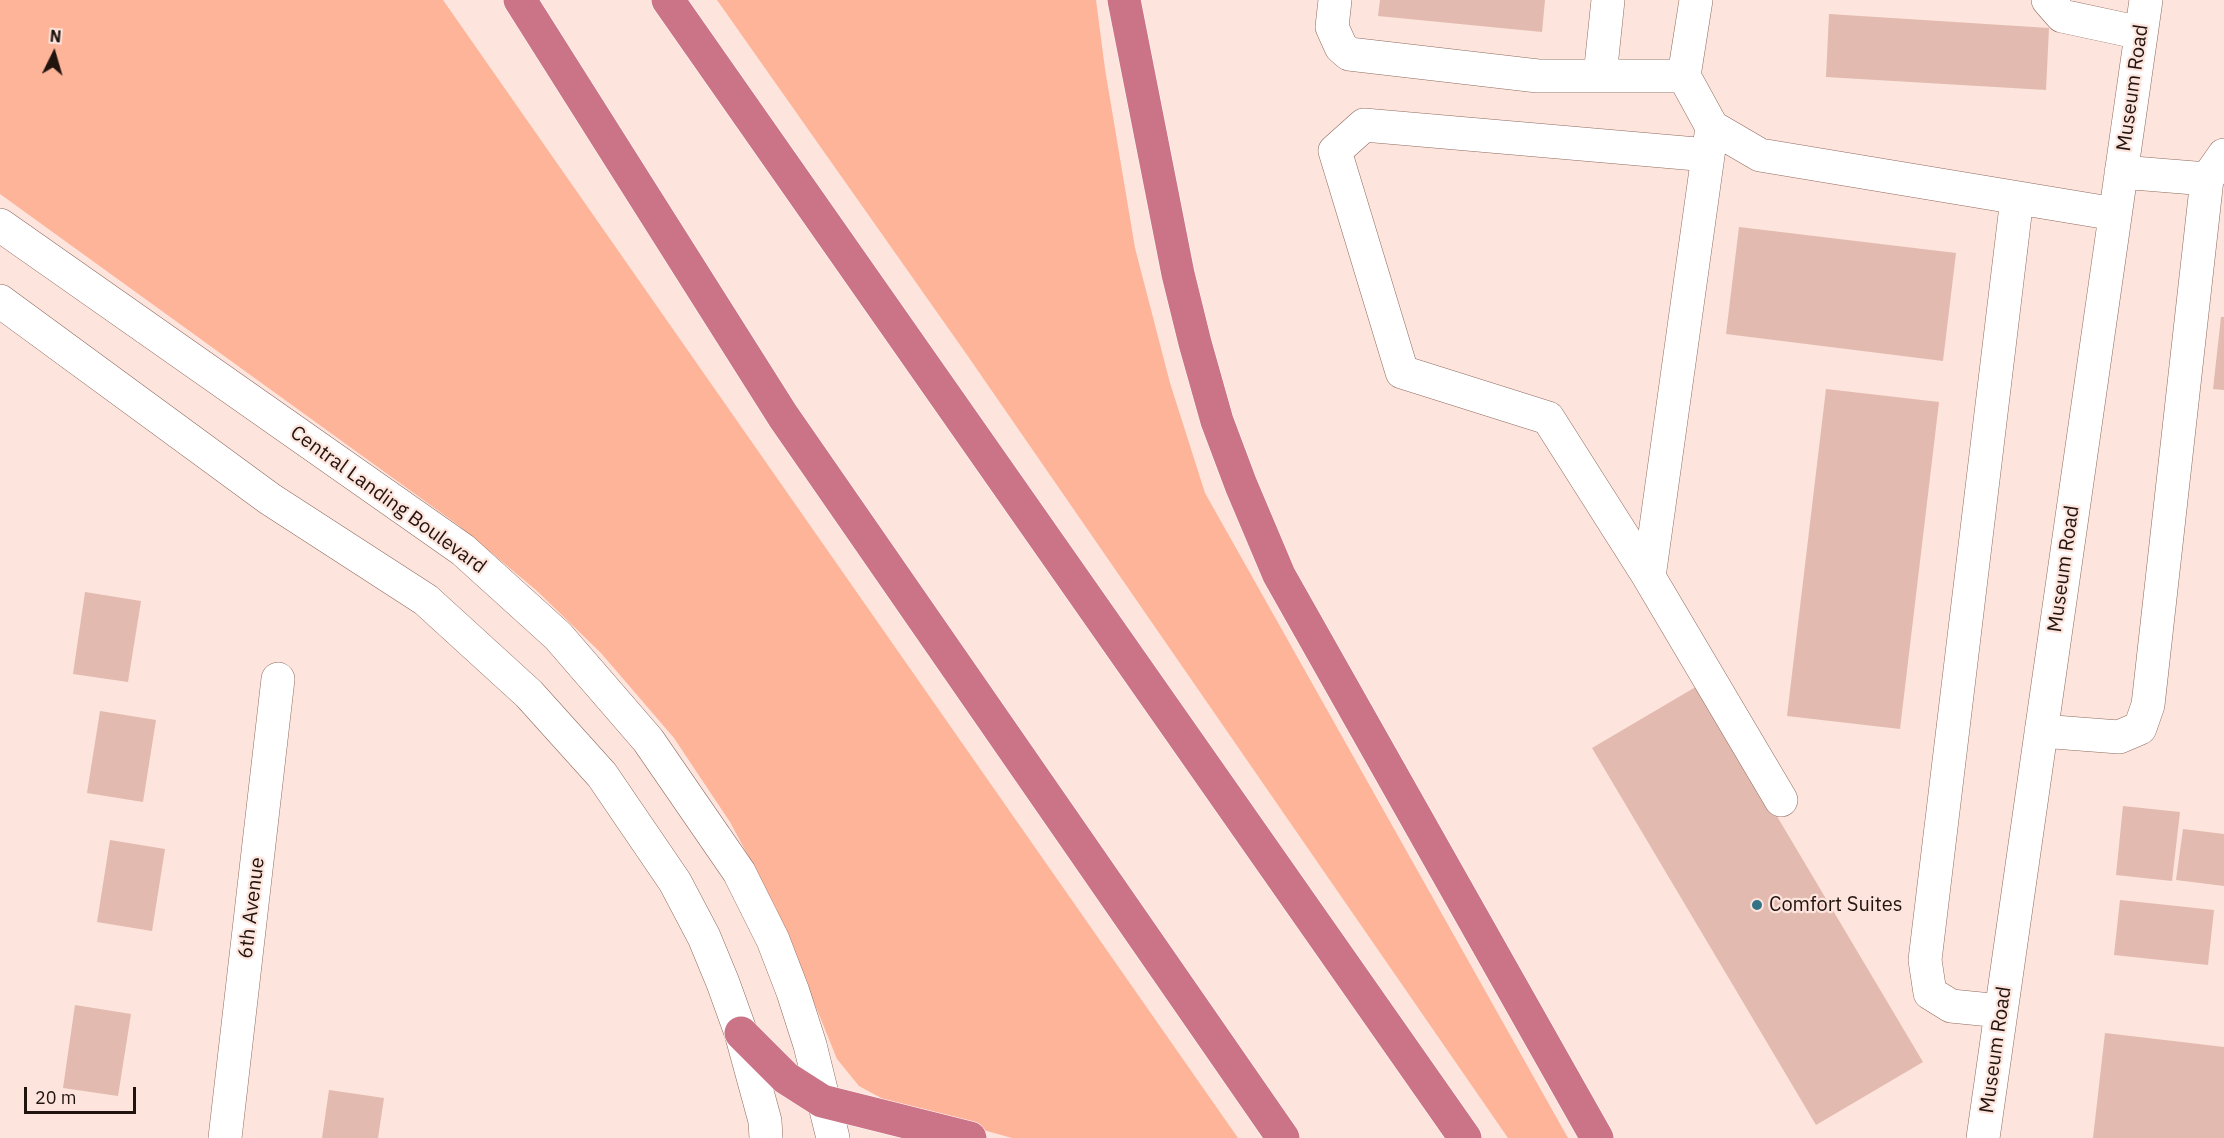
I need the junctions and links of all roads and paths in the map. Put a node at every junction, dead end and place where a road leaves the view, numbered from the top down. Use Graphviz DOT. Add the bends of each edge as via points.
graph roads {
  1 [pos="520,0"];
  2 [pos="668,0"];
  3 [pos="1124,0"];
  4 [pos="1138,0"];
  5 [pos="1335,0"];
  6 [pos="1608,0"];
  7 [pos="1696,0"];
  8 [pos="2049,0"];
  9 [pos="2146,0"];
  10 [pos="2141,33"];
  11 [pos="1600,76"];
  12 [pos="1684,76"];
  13 [pos="1145,99"];
  14 [pos="1711,141"];
  15 [pos="2216,167"];
  16 [pos="2121,172"];
  17 [pos="2017,198"];
  18 [pos="2115,214"];
  19 [pos="0,225"];
  20 [pos="0,302"];
  21 [pos="1649,577"];
  22 [pos="278,679"];
  23 [pos="2041,731"];
  24 [pos="1781,800"];
  25 [pos="2001,1011"];
  26 [pos="741,1033"];
  27 [pos="822,1101"];
  28 [pos="225,1138"];
  29 [pos="766,1138"];
  30 [pos="832,1138"];
  31 [pos="970,1138"];
  32 [pos="1283,1138"];
  33 [pos="1465,1138"];
  34 [pos="1597,1138"];
  35 [pos="1983,1138"];
  1 -- 32 [label="highway" via="783,416"];
  2 -- 33 [label="highway"];
  3 -- 13 [label="highway"];
  4 -- 13 [label="highway"];
  5 -- 11 [label="street" via="1332,27 1341,47 1349,54 1538,76"];
  6 -- 11 [label="street"];
  7 -- 12 [label="street"];
  8 -- 10 [label="street" via="2062,16"];
  9 -- 10 [label="street, Museum Road"];
  10 -- 16 [label="street, Museum Road"];
  11 -- 12 [label="street"];
  12 -- 14 [label="street"];
  13 -- 34 [label="highway" via="1178,274 1214,410 1279,575"];
  14 -- 17 [label="street" via="1760,155"];
  14 -- 21 [label="street"];
  14 -- 21 [label="street" via="1364,125 1335,151 1402,372 1548,418"];
  15 -- 16 [label="street"];
  15 -- 23 [label="street" via="2148,705 2140,728 2120,737"];
  16 -- 18 [label="street, Museum Road"];
  17 -- 18 [label="street"];
  17 -- 25 [label="street" via="1925,960 1930,993 1951,1006"];
  18 -- 23 [label="street, Museum Road"];
  19 -- 27 [label="street, Central Landing Boulevard" via="463,550 558,636 648,740 739,872 773,940 793,992"];
  20 -- 26 [label="street" via="270,499 426,600 529,694 602,775 675,882 704,937"];
  21 -- 24 [label="street"];
  22 -- 28 [label="street, 6th Avenue"];
  23 -- 25 [label="street, Museum Road"];
  25 -- 35 [label="street, Museum Road"];
  26 -- 27 [label="highway" via="786,1078"];
  26 -- 29 [label="street"];
  27 -- 30 [label="street, Central Landing Boulevard"];
  27 -- 31 [label="highway"];
}
